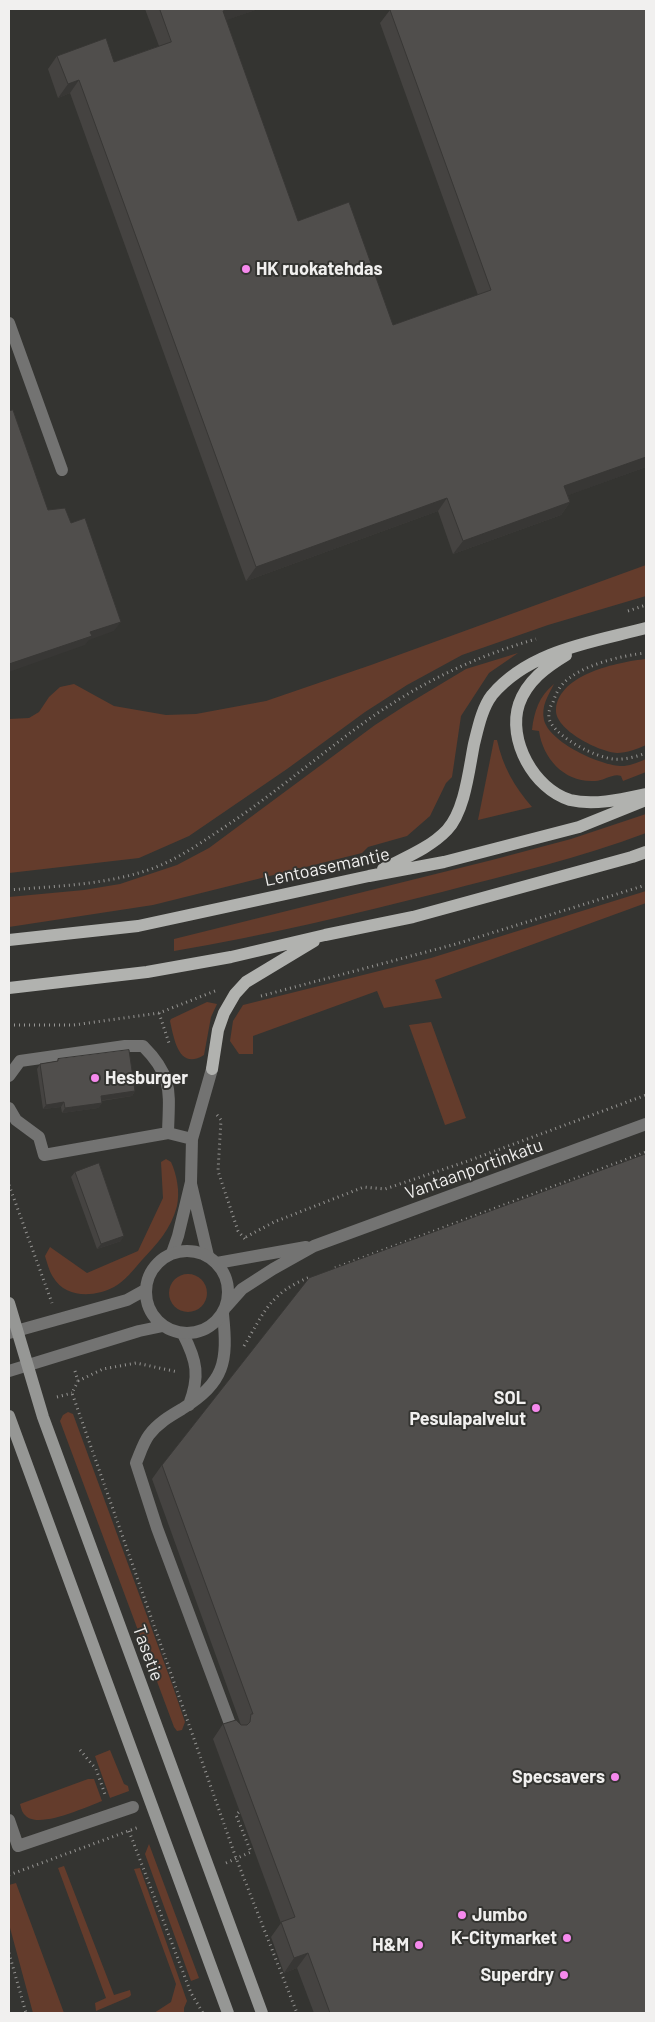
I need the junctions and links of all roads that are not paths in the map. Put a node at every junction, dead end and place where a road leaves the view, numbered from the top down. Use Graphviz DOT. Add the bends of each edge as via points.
graph roads {
  1 [pos="9,323"];
  2 [pos="62,470"];
  3 [pos="646,628"];
  4 [pos="581,646"];
  5 [pos="646,794"];
  6 [pos="646,800"];
  7 [pos="646,852"];
  8 [pos="369,876"];
  9 [pos="325,935"];
  10 [pos="9,940"];
  11 [pos="9,988"];
  12 [pos="212,1069"];
  13 [pos="9,1076"];
  14 [pos="9,1108"];
  15 [pos="646,1124"];
  16 [pos="168,1133"];
  17 [pos="192,1139"];
  18 [pos="190,1182"];
  19 [pos="314,1246"];
  20 [pos="172,1253"];
  21 [pos="213,1260"];
  22 [pos="145,1290"];
  23 [pos="9,1303"];
  24 [pos="225,1310"];
  25 [pos="163,1326"];
  26 [pos="13,1332"];
  27 [pos="183,1334"];
  28 [pos="28,1366"];
  29 [pos="9,1371"];
  30 [pos="189,1404"];
  31 [pos="9,1416"];
  32 [pos="233,1732"];
  33 [pos="132,1807"];
  34 [pos="9,1820"];
  35 [pos="228,2013"];
  36 [pos="262,2013"];
  1 -- 2 [label="street"];
  3 -- 4 [label="main road"];
  4 -- 5 [label="main road" via="549,665 529,685 519,704 517,722 526,760 539,780 555,794 572,800 597,802"];
  4 -- 8 [label="main road" via="545,656 517,673 492,695 480,721 461,806 448,829 422,849"];
  6 -- 8 [label="main road, Lentoasemantie" via="579,827 444,862"];
  7 -- 9 [label="main road" via="413,917"];
  8 -- 10 [label="main road, Lentoasemantie" via="138,926"];
  9 -- 11 [label="main road" via="147,972"];
  9 -- 12 [label="main road" via="246,982 235,994 218,1030"];
  12 -- 17 [label="street"];
  13 -- 16 [label="street" via="20,1061 143,1046 156,1059 170,1087"];
  14 -- 16 [label="street" via="16,1120 39,1137 44,1155"];
  15 -- 19 [label="street, Vantaanportinkatu"];
  16 -- 17 [label="street"];
  17 -- 18 [label="street"];
  18 -- 20 [label="street"];
  18 -- 21 [label="street"];
  19 -- 21 [label="street, Vantaanportinkatu" via="255,1257"];
  19 -- 24 [label="street, Vantaanportinkatu" via="242,1289"];
  20 -- 21 [label="street, Vantaanportinkatu" via="195,1251"];
  20 -- 22 [label="street" via="153,1269"];
  21 -- 24 [label="street" via="227,1279 229,1293"];
  22 -- 25 [label="street" via="147,1306"];
  22 -- 26 [label="street" via="127,1300"];
  23 -- 26 [label="main road, Tasetie"];
  24 -- 27 [label="street, Vantaanportinkatu" via="214,1325 201,1332"];
  24 -- 30 [label="street" via="226,1337 220,1374 206,1392"];
  25 -- 27 [label="street"];
  25 -- 28 [label="street"];
  26 -- 28 [label="main road, Tasetie"];
  27 -- 30 [label="street" via="197,1371"];
  28 -- 29 [label="street"];
  28 -- 36 [label="main road, Tasetie" via="43,1417"];
  30 -- 32 [label="street" via="164,1419 149,1435 136,1463"];
  31 -- 35 [label="main road"];
  33 -- 34 [label="street" via="18,1846"];
}
